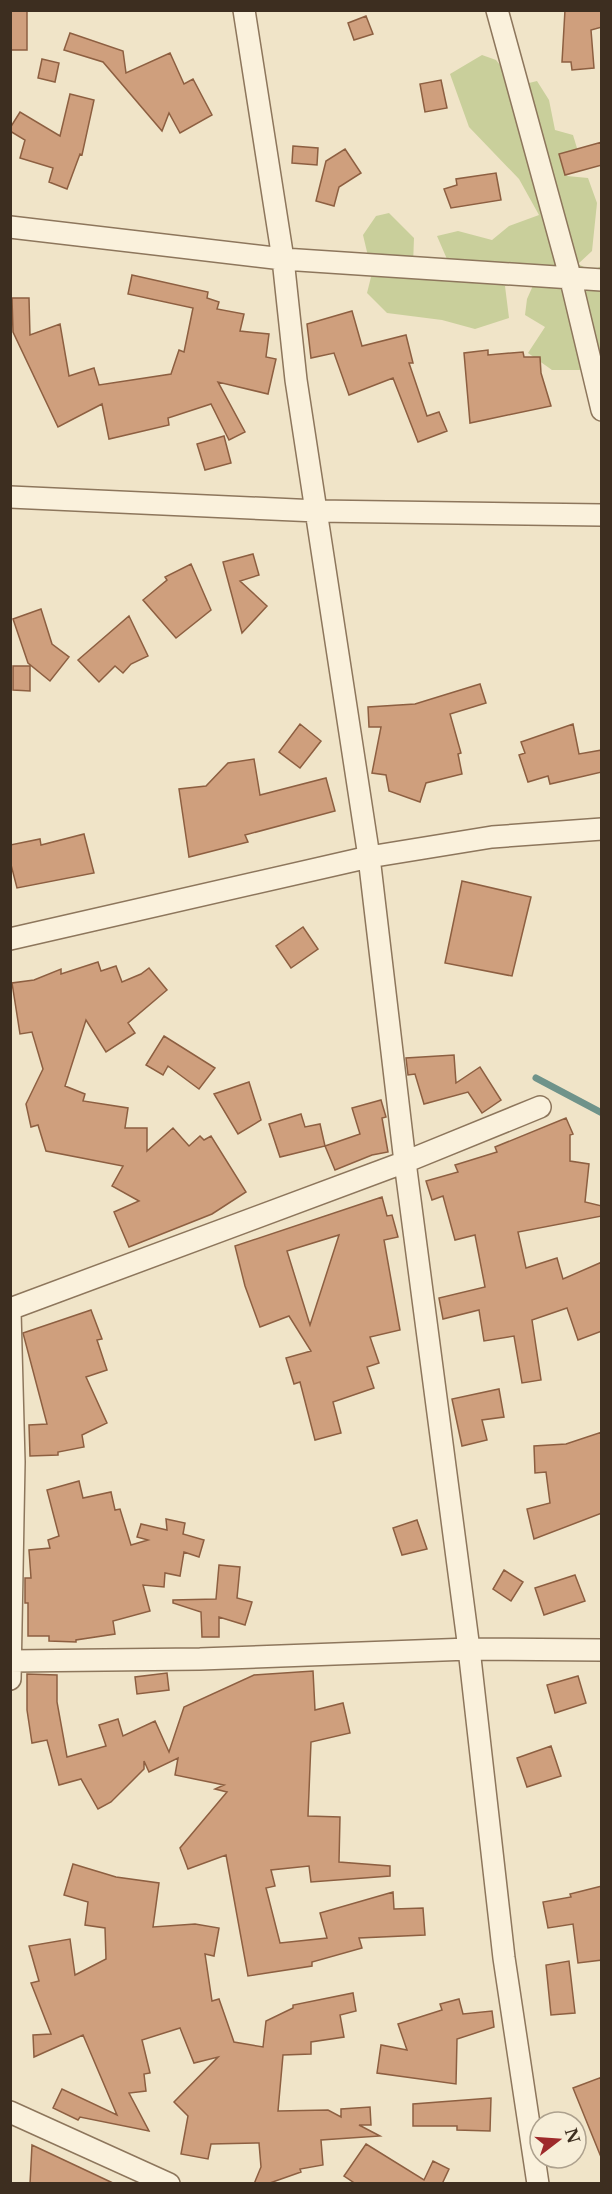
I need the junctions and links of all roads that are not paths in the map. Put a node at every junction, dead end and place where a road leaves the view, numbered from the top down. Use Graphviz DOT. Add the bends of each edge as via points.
graph roads {
  1 [pos="244,10"];
  2 [pos="496,10"];
  3 [pos="10,227"];
  4 [pos="283,259"];
  5 [pos="570,276"];
  6 [pos="602,280"];
  7 [pos="602,410"];
  8 [pos="10,497"];
  9 [pos="317,511"];
  10 [pos="602,515"];
  11 [pos="602,829"];
  12 [pos="369,856"];
  13 [pos="10,939"];
  14 [pos="540,1107"];
  15 [pos="405,1162"];
  16 [pos="10,1310"];
  17 [pos="469,1649"];
  18 [pos="602,1650"];
  19 [pos="11,1660"];
  20 [pos="10,1679"];
  21 [pos="10,2112"];
  22 [pos="169,2184"];
  23 [pos="537,2184"];
  1 -- 4 [label="street"];
  2 -- 5 [label="street"];
  3 -- 4 [label="street"];
  4 -- 5 [label="street"];
  4 -- 9 [label="street" via="296,380"];
  5 -- 6 [label="street"];
  5 -- 7 [label="street"];
  8 -- 9 [label="street"];
  9 -- 10 [label="street"];
  9 -- 12 [label="street"];
  11 -- 12 [label="street" via="492,837"];
  12 -- 13 [label="street"];
  12 -- 15 [label="street"];
  14 -- 15 [label="street"];
  15 -- 16 [label="street"];
  15 -- 17 [label="street"];
  16 -- 19 [label="street" via="14,1462"];
  17 -- 18 [label="street"];
  17 -- 19 [label="street" via="200,1659"];
  17 -- 23 [label="street" via="504,1958"];
  19 -- 20 [label="street"];
  21 -- 22 [label="street"];
}
